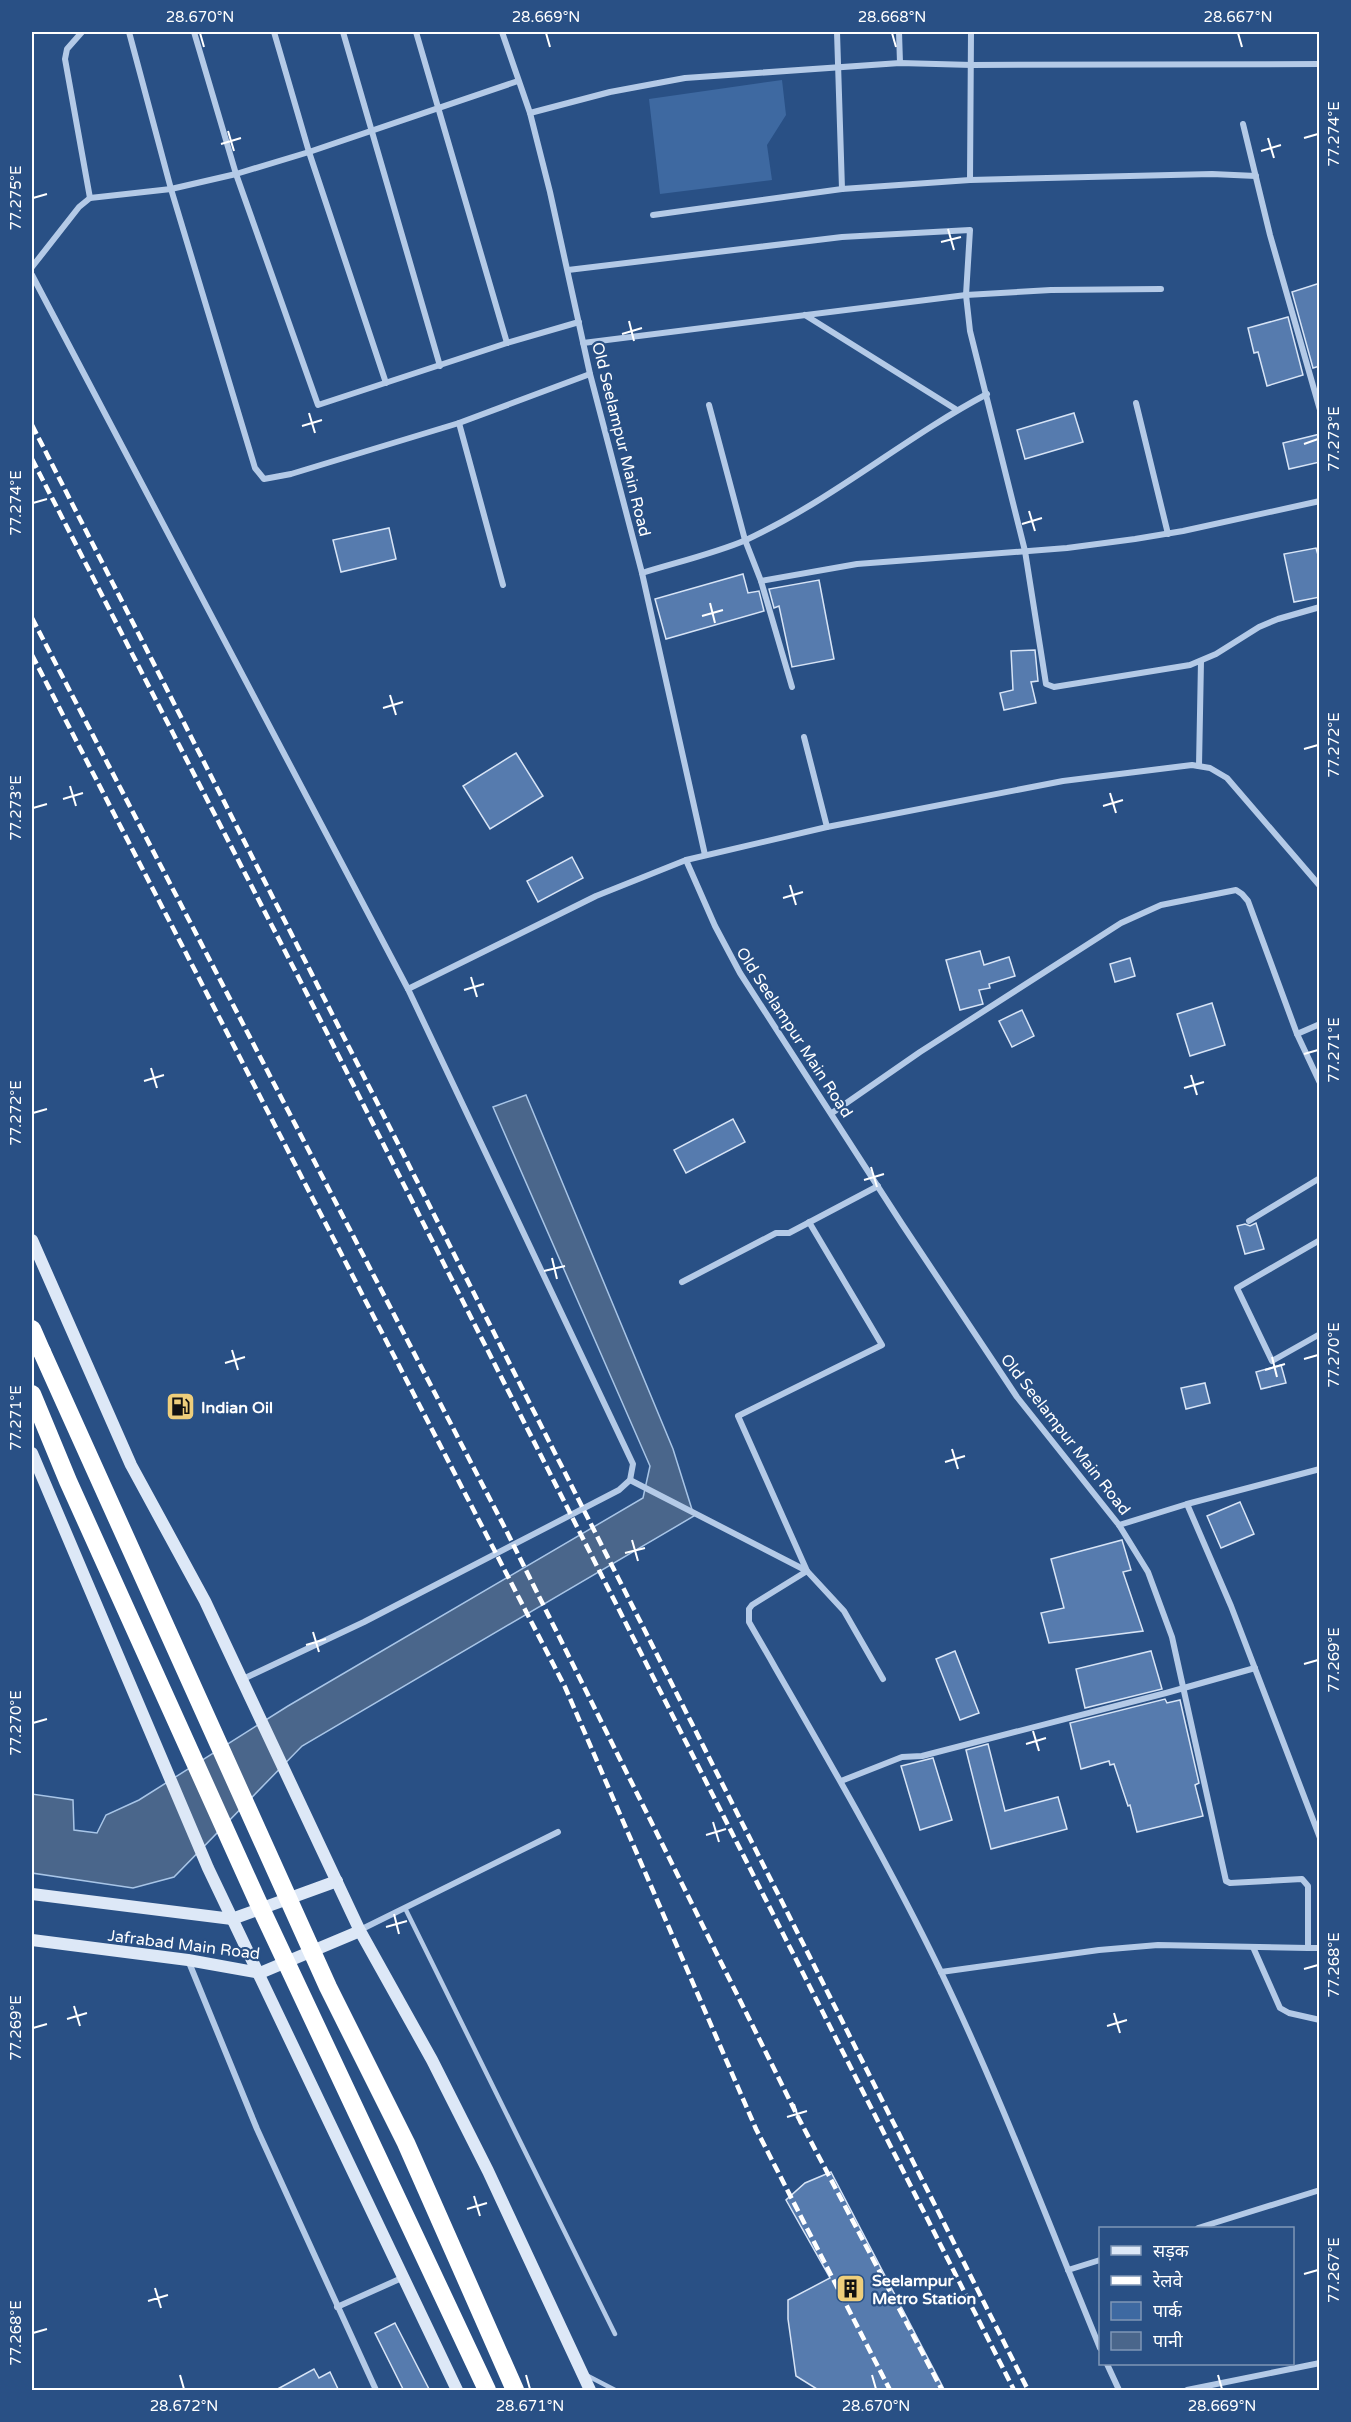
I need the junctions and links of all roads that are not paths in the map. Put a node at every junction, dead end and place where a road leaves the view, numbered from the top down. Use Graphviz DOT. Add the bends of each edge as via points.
graph roads {
  1 [pos="82,32"];
  2 [pos="129,32"];
  3 [pos="194,32"];
  4 [pos="274,32"];
  5 [pos="343,32"];
  6 [pos="416,32"];
  7 [pos="502,32"];
  8 [pos="837,32"];
  9 [pos="899,32"];
  10 [pos="971,32"];
  11 [pos="900,63"];
  12 [pos="1320,64"];
  13 [pos="972,65"];
  14 [pos="839,68"];
  15 [pos="518,81"];
  16 [pos="439,108"];
  17 [pos="530,113"];
  18 [pos="1243,124"];
  19 [pos="371,131"];
  20 [pos="309,152"];
  21 [pos="236,174"];
  22 [pos="1256,176"];
  23 [pos="970,180"];
  24 [pos="171,189"];
  25 [pos="842,189"];
  26 [pos="90,198"];
  27 [pos="653,215"];
  28 [pos="32,267"];
  29 [pos="568,270"];
  30 [pos="32,275"];
  31 [pos="1161,289"];
  32 [pos="966,295"];
  33 [pos="805,314"];
  34 [pos="579,322"];
  35 [pos="507,343"];
  36 [pos="583,343"];
  37 [pos="440,366"];
  38 [pos="590,374"];
  39 [pos="386,383"];
  40 [pos="987,394"];
  41 [pos="1136,403"];
  42 [pos="709,405"];
  43 [pos="957,410"];
  44 [pos="1320,410"];
  45 [pos="459,423"];
  46 [pos="1320,501"];
  47 [pos="1168,534"];
  48 [pos="745,540"];
  49 [pos="1025,551"];
  50 [pos="642,573"];
  51 [pos="761,581"];
  52 [pos="503,585"];
  53 [pos="1320,607"];
  54 [pos="1201,661"];
  55 [pos="792,687"];
  56 [pos="804,737"];
  57 [pos="1199,766"];
  58 [pos="827,827"];
  59 [pos="705,855"];
  60 [pos="686,860"];
  61 [pos="1320,886"];
  62 [pos="408,989"];
  63 [pos="1320,1024"];
  64 [pos="1297,1034"];
  65 [pos="1320,1083"];
  66 [pos="831,1113"];
  67 [pos="1320,1178"];
  68 [pos="878,1186"];
  69 [pos="1249,1221"];
  70 [pos="809,1222"];
  71 [pos="32,1240"];
  72 [pos="1320,1240"];
  73 [pos="682,1282"];
  74 [pos="32,1329"];
  75 [pos="1320,1334"];
  76 [pos="32,1394"];
  77 [pos="32,1453"];
  78 [pos="1320,1469"];
  79 [pos="630,1480"];
  80 [pos="1187,1504"];
  81 [pos="1119,1525"];
  82 [pos="807,1571"];
  83 [pos="1255,1668"];
  84 [pos="883,1680"];
  85 [pos="240,1681"];
  86 [pos="1184,1688"];
  87 [pos="841,1781"];
  88 [pos="558,1832"];
  89 [pos="1320,1838"];
  90 [pos="337,1881"];
  91 [pos="32,1894"];
  92 [pos="405,1908"];
  93 [pos="232,1919"];
  94 [pos="360,1931"];
  95 [pos="32,1940"];
  96 [pos="1253,1947"];
  97 [pos="1308,1948"];
  98 [pos="1320,1948"];
  99 [pos="188,1960"];
  100 [pos="941,1972"];
  101 [pos="260,1973"];
  102 [pos="1320,2020"];
  103 [pos="1320,2190"];
  104 [pos="1204,2227"];
  105 [pos="1099,2261"];
  106 [pos="1068,2270"];
  107 [pos="404,2277"];
  108 [pos="337,2307"];
  109 [pos="615,2334"];
  110 [pos="1099,2343"];
  111 [pos="1320,2363"];
  112 [pos="1107,2365"];
  113 [pos="583,2374"];
  114 [pos="376,2391"];
  115 [pos="457,2391"];
  116 [pos="487,2391"];
  117 [pos="515,2391"];
  118 [pos="590,2391"];
  119 [pos="615,2391"];
  120 [pos="1119,2391"];
  121 [pos="1187,2391"];
  1 -- 26 [label="street" via="67,49 65,59"];
  2 -- 24 [label="street"];
  3 -- 21 [label="street"];
  4 -- 20 [label="street"];
  5 -- 19 [label="street"];
  6 -- 16 [label="street"];
  7 -- 15 [label="street, Old Seelampur Main Road"];
  8 -- 14 [label="street"];
  9 -- 11 [label="street"];
  10 -- 13 [label="street"];
  11 -- 13 [label="street"];
  11 -- 14 [label="street"];
  12 -- 13 [label="street"];
  13 -- 23 [label="street"];
  14 -- 17 [label="street" via="685,78"];
  14 -- 25 [label="street"];
  15 -- 16 [label="street"];
  15 -- 17 [label="street, Old Seelampur Main Road"];
  16 -- 19 [label="street"];
  16 -- 35 [label="street"];
  17 -- 29 [label="street, Old Seelampur Main Road"];
  18 -- 22 [label="street"];
  19 -- 20 [label="street"];
  19 -- 37 [label="street"];
  20 -- 21 [label="street"];
  20 -- 39 [label="street"];
  21 -- 24 [label="street"];
  21 -- 39 [label="street" via="316,403 322,405"];
  22 -- 23 [label="street"];
  22 -- 44 [label="street"];
  23 -- 25 [label="street"];
  24 -- 26 [label="street"];
  24 -- 45 [label="street" via="260,475 264,478 291,474"];
  25 -- 27 [label="street"];
  26 -- 28 [label="street"];
  29 -- 32 [label="street" via="842,237 970,230"];
  29 -- 34 [label="street, Old Seelampur Main Road"];
  30 -- 62 [label="street"];
  31 -- 32 [label="street"];
  32 -- 33 [label="street"];
  32 -- 40 [label="street" via="970,331"];
  33 -- 36 [label="street"];
  33 -- 43 [label="street"];
  34 -- 35 [label="street"];
  34 -- 36 [label="street, Old Seelampur Main Road"];
  35 -- 37 [label="street"];
  36 -- 38 [label="street, Old Seelampur Main Road"];
  37 -- 39 [label="street"];
  38 -- 45 [label="street"];
  38 -- 50 [label="street, Old Seelampur Main Road"];
  40 -- 43 [label="street"];
  40 -- 49 [label="street"];
  41 -- 47 [label="street"];
  42 -- 48 [label="street"];
  43 -- 48 [label="street" via="837,489"];
  45 -- 52 [label="street"];
  46 -- 47 [label="street"];
  47 -- 49 [label="street"];
  48 -- 50 [label="street"];
  48 -- 51 [label="street"];
  49 -- 51 [label="street" via="857,564"];
  49 -- 54 [label="street" via="1045,680 1050,686"];
  50 -- 59 [label="street, Old Seelampur Main Road"];
  51 -- 55 [label="street"];
  53 -- 54 [label="street" via="1259,627"];
  54 -- 57 [label="street"];
  56 -- 58 [label="street"];
  57 -- 58 [label="street" via="1063,781"];
  57 -- 61 [label="street" via="1227,778"];
  58 -- 59 [label="street"];
  59 -- 60 [label="street"];
  60 -- 62 [label="street" via="596,896"];
  60 -- 66 [label="street, Old Seelampur Main Road" via="730,957"];
  62 -- 79 [label="street" via="629,1453 633,1464"];
  63 -- 64 [label="street"];
  64 -- 65 [label="street"];
  64 -- 66 [label="street" via="1248,901 1236,890 1229,891 1161,905 1120,923"];
  66 -- 68 [label="street, Old Seelampur Main Road"];
  67 -- 69 [label="street"];
  68 -- 70 [label="street"];
  68 -- 81 [label="street, Old Seelampur Main Road" via="1017,1397"];
  70 -- 73 [label="street" via="789,1233 776,1233"];
  70 -- 82 [label="street" via="882,1346 738,1416"];
  71 -- 85 [label="main road" via="131,1465 191,1574"];
  72 -- 75 [label="street" via="1237,1288 1272,1361"];
  74 -- 117 [label="highway, bridge" via="328,1987 406,2143"];
  76 -- 116 [label="highway, bridge" via="257,1900"];
  77 -- 93 [label="main road"];
  78 -- 80 [label="street"];
  79 -- 82 [label="street"];
  79 -- 85 [label="street" via="619,1490 371,1618"];
  80 -- 81 [label="street"];
  80 -- 83 [label="street"];
  81 -- 86 [label="street, Old Seelampur Main Road" via="1148,1572 1172,1637"];
  82 -- 84 [label="street" via="844,1611"];
  82 -- 87 [label="street" via="752,1605 748,1616"];
  83 -- 86 [label="street"];
  83 -- 89 [label="street"];
  85 -- 90 [label="main road"];
  86 -- 87 [label="street" via="922,1756 902,1757"];
  86 -- 97 [label="street, Old Seelampur Main Road" via="1226,1881 1306,1882"];
  87 -- 100 [label="street"];
  88 -- 92 [label="street"];
  90 -- 93 [label="main road, Jafrabad Main Road"];
  90 -- 94 [label="main road"];
  91 -- 93 [label="main road, Jafrabad Main Road"];
  92 -- 94 [label="street"];
  92 -- 109 [label="lane"];
  93 -- 101 [label="main road"];
  94 -- 101 [label="main road, Jafrabad Main Road"];
  94 -- 113 [label="main road" via="488,2171"];
  95 -- 99 [label="main road, Jafrabad Main Road"];
  96 -- 97 [label="street"];
  96 -- 100 [label="street" via="1158,1945"];
  96 -- 102 [label="street" via="1280,2008"];
  97 -- 98 [label="street"];
  99 -- 101 [label="main road, Jafrabad Main Road"];
  99 -- 108 [label="street" via="257,2129"];
  100 -- 106 [label="street"];
  101 -- 107 [label="main road"];
  103 -- 104 [label="street"];
  105 -- 106 [label="street"];
  106 -- 110 [label="street"];
  107 -- 108 [label="street"];
  107 -- 115 [label="main road"];
  108 -- 114 [label="street"];
  111 -- 121 [label="street"];
  112 -- 120 [label="street"];
  113 -- 118 [label="main road"];
  113 -- 119 [label="lane"];
}
